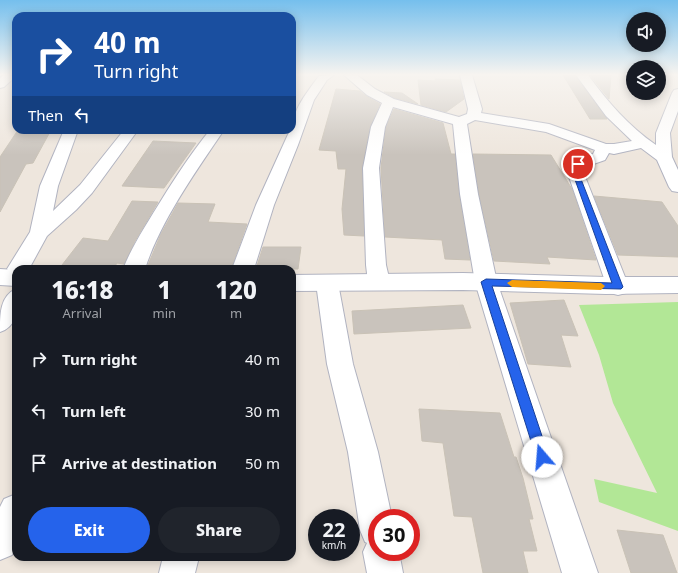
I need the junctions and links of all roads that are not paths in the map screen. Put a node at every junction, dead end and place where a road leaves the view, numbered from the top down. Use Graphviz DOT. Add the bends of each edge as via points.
graph roads {
  1 [pos="307,102"];
  2 [pos="389,102"];
  3 [pos="473,102"];
  4 [pos="602,102"];
  5 [pos="675,102"];
  6 [pos="466,119"];
  7 [pos="296,132"];
  8 [pos="663,133"];
  9 [pos="69,134"];
  10 [pos="128,134"];
  11 [pos="213,134"];
  12 [pos="295,134"];
  13 [pos="678,135"];
  14 [pos="643,143"];
  15 [pos="604,148"];
  16 [pos="664,157"];
  17 [pos="678,187"];
  18 [pos="40,232"];
  19 [pos="21,265"];
  20 [pos="135,265"];
  21 [pos="244,265"];
  22 [pos="12,282"];
  23 [pos="379,282"];
  24 [pos="486,282"];
  25 [pos="327,283"];
  26 [pos="296,284"];
  27 [pos="678,285"];
  28 [pos="618,287"];
  29 [pos="0,322"];
  30 [pos="373,509"];
  31 [pos="12,519"];
  32 [pos="0,543"];
  33 [pos="180,561"];
  34 [pos="383,561"];
  35 [pos="177,573"];
  36 [pos="385,573"];
  37 [pos="580,573"];
  1 -- 7 [label="street"];
  2 -- 6 [label="street"];
  2 -- 23 [label="street" via="378,127 370,168"];
  3 -- 6 [label="street" via="475,109"];
  4 -- 14 [label="street" via="621,124"];
  5 -- 8 [label="street"];
  6 -- 15 [label="street" via="549,128"];
  6 -- 24 [label="street" via="469,194"];
  8 -- 13 [label="street"];
  8 -- 16 [label="street"];
  9 -- 18 [label="street" via="49,186"];
  10 -- 18 [label="street" via="86,189"];
  11 -- 20 [label="street" via="139,251"];
  12 -- 21 [label="street" via="264,205"];
  14 -- 15 [label="street" via="614,149"];
  14 -- 16 [label="street"];
  15 -- 28 [label="street" via="599,158 578,164 576,174"];
  16 -- 17 [label="street"];
  18 -- 19 [label="street"];
  22 -- 29 [label="street"];
  23 -- 24 [label="street"];
  23 -- 25 [label="street"];
  24 -- 28 [label="street"];
  24 -- 37 [label="street"];
  25 -- 26 [label="street"];
  25 -- 30 [label="street" via="340,364 363,452"];
  27 -- 28 [label="street"];
  31 -- 32 [label="street"];
  33 -- 35 [label="street"];
  34 -- 36 [label="street"];
}
